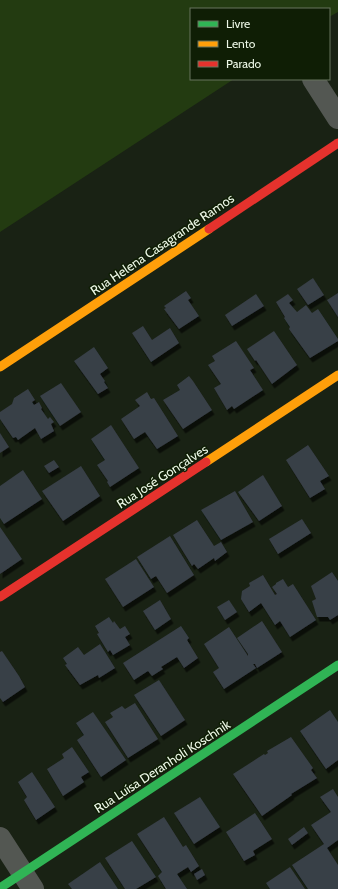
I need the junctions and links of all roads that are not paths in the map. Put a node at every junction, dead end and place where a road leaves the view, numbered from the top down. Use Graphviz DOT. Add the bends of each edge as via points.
graph roads {
  1 [pos="314,80"];
  2 [pos="338,118"];
  3 [pos="338,143"];
  4 [pos="0,367"];
  5 [pos="338,375"];
  6 [pos="0,597"];
  7 [pos="338,665"];
  8 [pos="0,838"];
  9 [pos="28,881"];
  10 [pos="0,888"];
  1 -- 2 [label="street"];
  3 -- 4 [label="street, Rua Helena Casagrande Ramos"];
  5 -- 6 [label="street, Rua José Gonçalves"];
  7 -- 9 [label="street, Rua Luísa Deranholi Koschnik"];
  8 -- 9 [label="street"];
  9 -- 10 [label="street, Rua Luísa Deranholi Koschnik"];
}
